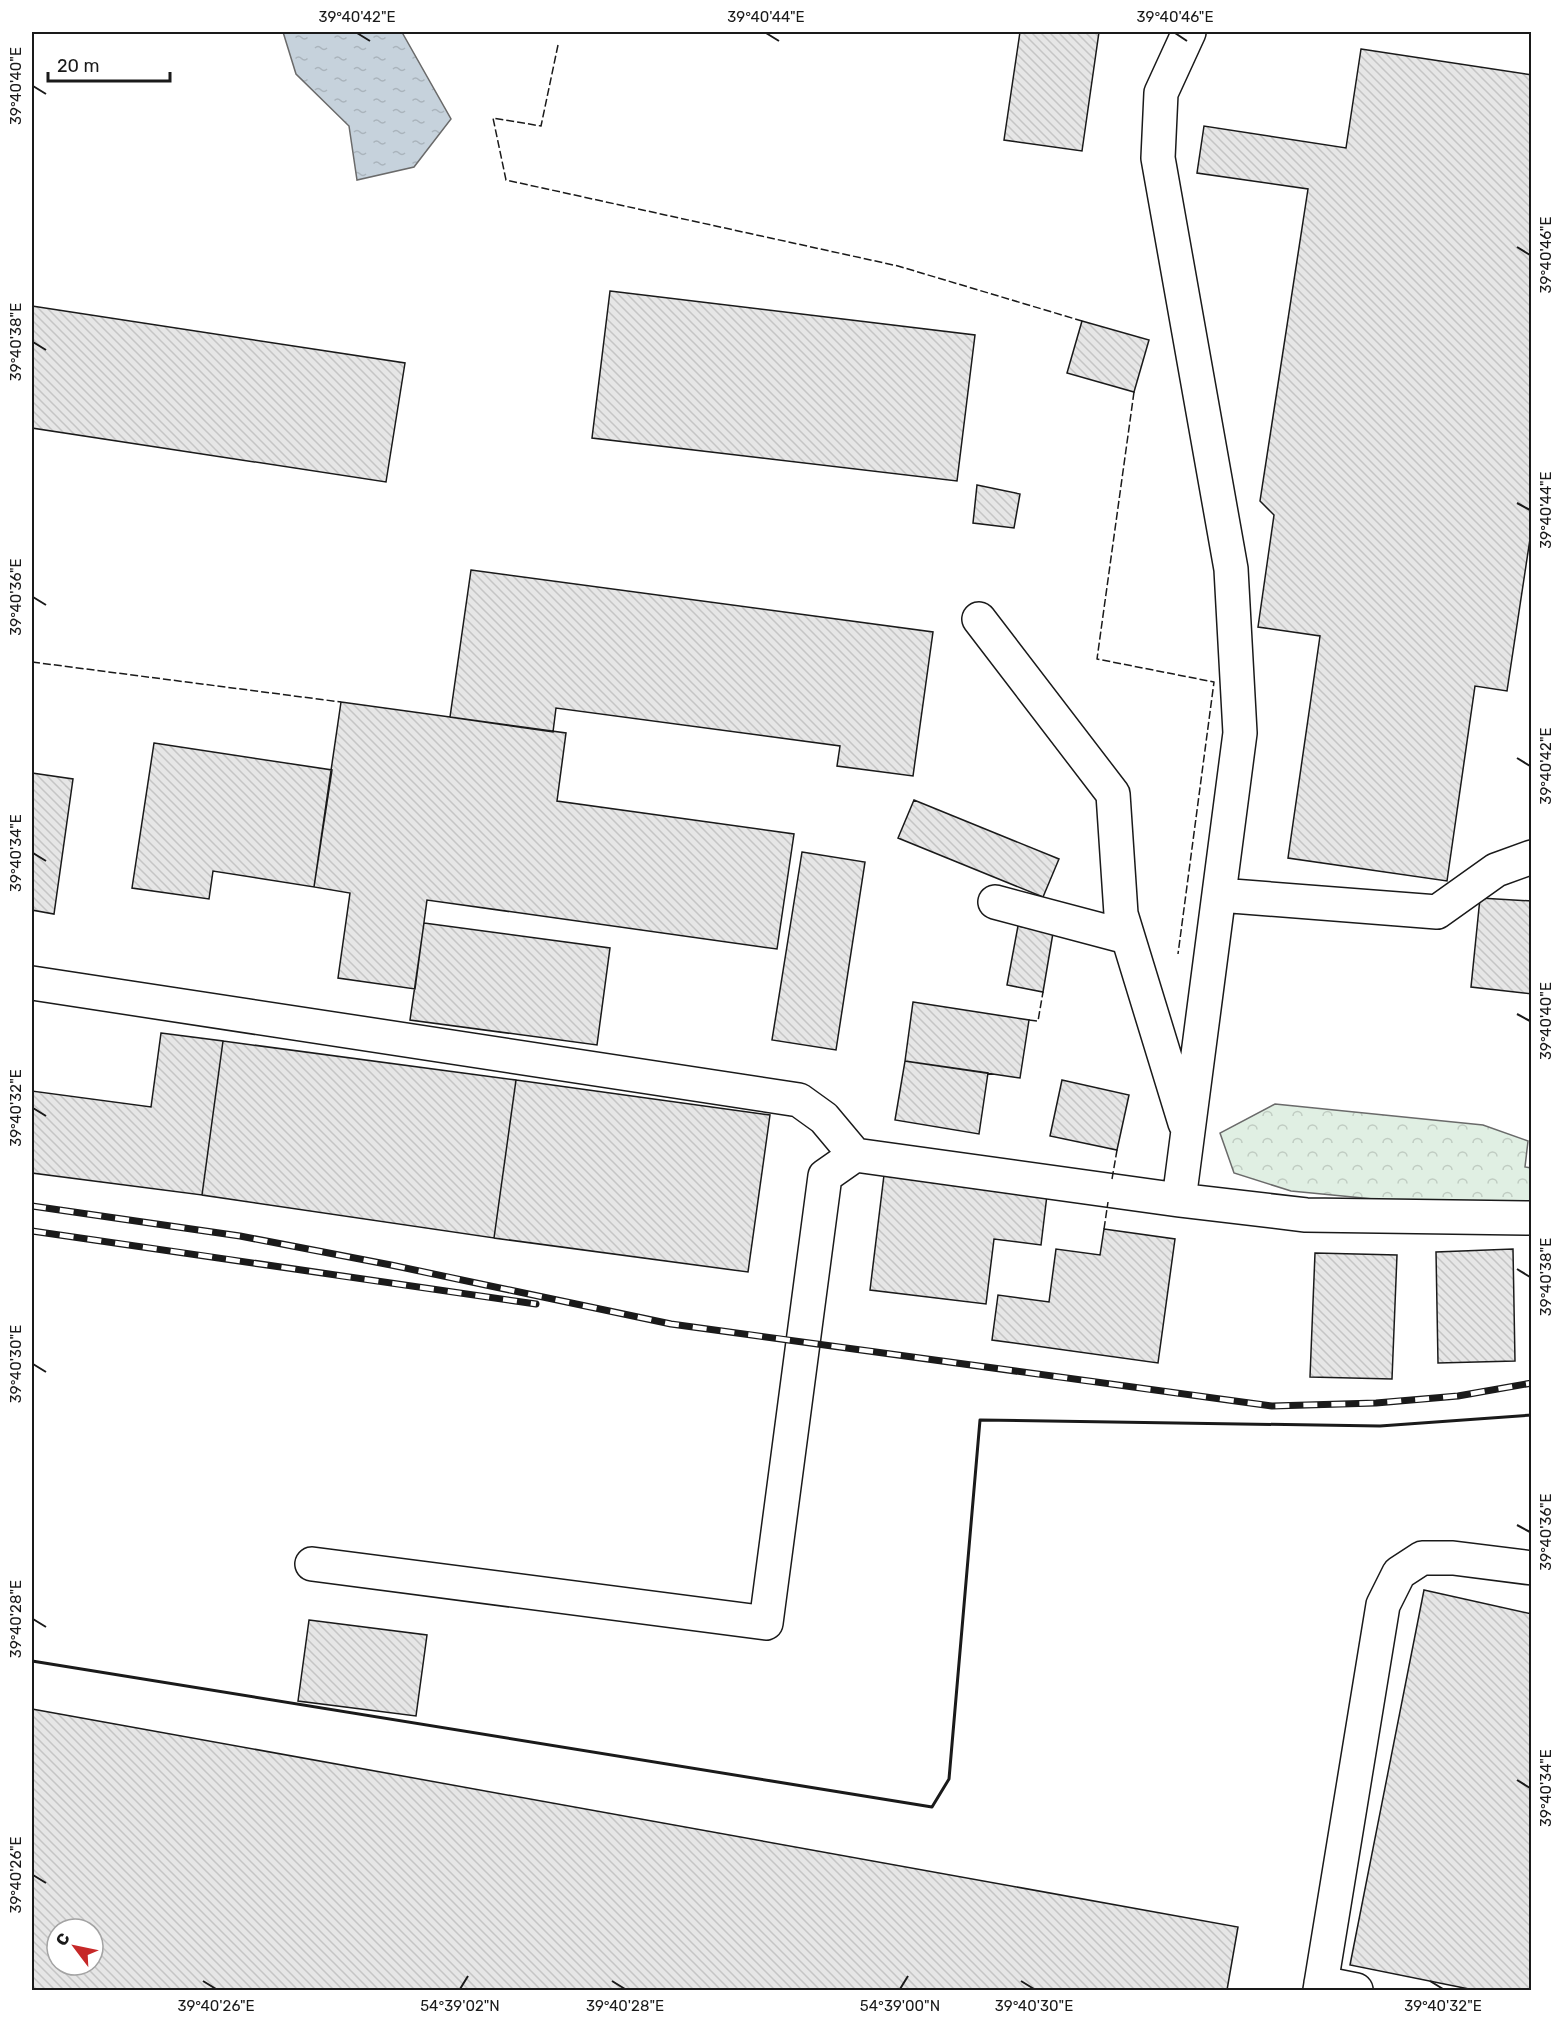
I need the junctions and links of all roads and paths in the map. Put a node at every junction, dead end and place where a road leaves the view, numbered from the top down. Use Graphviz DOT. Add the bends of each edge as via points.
graph roads {
  1 [pos="1189,32"];
  2 [pos="979,619"];
  3 [pos="1532,857"];
  4 [pos="1219,895"];
  5 [pos="994,903"];
  6 [pos="1128,937"];
  7 [pos="32,982"];
  8 [pos="1188,1133"];
  9 [pos="855,1155"];
  10 [pos="1179,1200"];
  11 [pos="1532,1218"];
  12 [pos="312,1564"];
  13 [pos="1532,1568"];
  14 [pos="1320,1987"];
  15 [pos="1356,1990"];
  1 -- 4 [label="street" via="1161,93 1158,158 1231,569 1240,733"];
  2 -- 6 [label="street" via="1113,794 1120,914"];
  3 -- 4 [label="street" via="1496,870 1437,912"];
  4 -- 8 [label="street"];
  5 -- 6 [label="street"];
  6 -- 8 [label="street"];
  7 -- 9 [label="street" via="799,1100 824,1118"];
  8 -- 10 [label="street"];
  9 -- 10 [label="street"];
  9 -- 12 [label="street" via="825,1176 766,1623"];
  10 -- 11 [label="street" via="1306,1215"];
  13 -- 14 [label="street" via="1422,1558 1399,1574 1383,1605"];
  14 -- 15 [label="street"];
}
